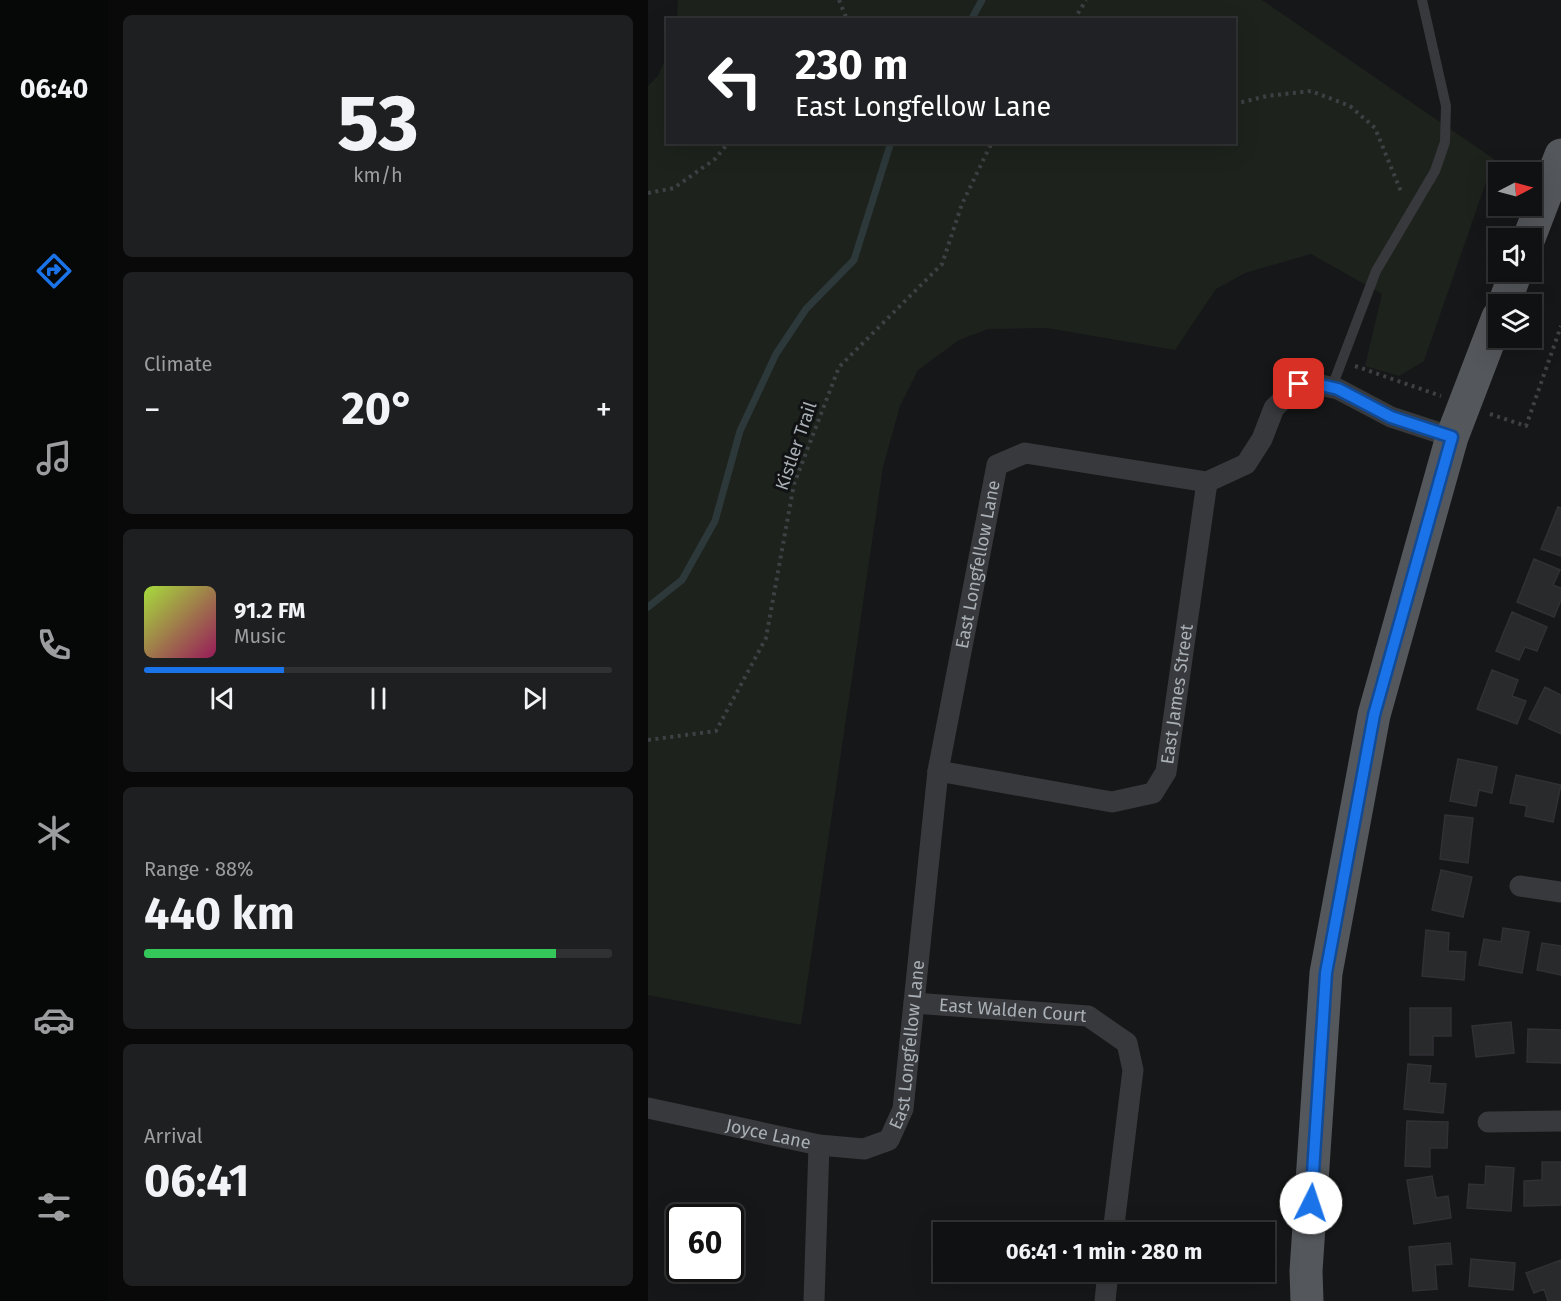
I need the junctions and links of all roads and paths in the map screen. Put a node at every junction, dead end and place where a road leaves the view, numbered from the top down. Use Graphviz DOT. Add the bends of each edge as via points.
graph roads {
  1 [pos="839,0"];
  2 [pos="1086,0"];
  3 [pos="1422,0"];
  4 [pos="845,15"];
  5 [pos="842,18"];
  6 [pos="848,18"];
  7 [pos="1075,18"];
  8 [pos="1236,104"];
  9 [pos="727,144"];
  10 [pos="991,144"];
  11 [pos="1561,155"];
  12 [pos="648,193"];
  13 [pos="1410,213"];
  14 [pos="1533,228"];
  15 [pos="1488,344"];
  16 [pos="1332,387"];
  17 [pos="1452,437"];
  18 [pos="1207,482"];
  19 [pos="648,740"];
  20 [pos="938,771"];
  21 [pos="1520,886"];
  22 [pos="1561,892"];
  23 [pos="914,1003"];
  24 [pos="648,1108"];
  25 [pos="1561,1121"];
  26 [pos="1488,1122"];
  27 [pos="889,1140"];
  28 [pos="819,1145"];
  29 [pos="1114,1222"];
  30 [pos="1107,1282"];
  31 [pos="814,1301"];
  32 [pos="1105,1301"];
  33 [pos="1307,1301"];
  1 -- 4 [label="path"];
  2 -- 7 [label="path"];
  3 -- 13 [label="lane" via="1446,106 1445,142 1435,171"];
  4 -- 5 [label="path"];
  4 -- 6 [label="path"];
  8 -- 13 [label="path" via="1311,91 1350,106 1375,128"];
  9 -- 12 [label="path" via="715,159 674,188"];
  10 -- 19 [label="path, Kistler Trail" via="962,204 942,264 839,367 794,484 766,639 716,731"];
  11 -- 14 [label="main road"];
  13 -- 16 [label="lane" via="1376,271"];
  15 -- 17 [label="main road"];
  16 -- 17 [label="street" via="1391,417"];
  16 -- 18 [label="street" via="1299,384 1274,408 1262,439 1246,464"];
  17 -- 33 [label="main road" via="1374,715 1326,973"];
  18 -- 20 [label="street, East Longfellow Lane" via="1025,453 997,465"];
  18 -- 20 [label="street, East James Street" via="1166,772 1153,793 1112,802"];
  20 -- 23 [label="street, East Longfellow Lane"];
  21 -- 22 [label="street"];
  23 -- 27 [label="street, East Longfellow Lane" via="903,1109"];
  23 -- 29 [label="street, East Walden Court" via="1088,1016 1127,1042 1133,1070"];
  24 -- 28 [label="street, Joyce Lane"];
  25 -- 26 [label="street"];
  27 -- 28 [label="street, Joyce Lane" via="864,1149"];
  28 -- 31 [label="street"];
  30 -- 32 [label="street"];
}
